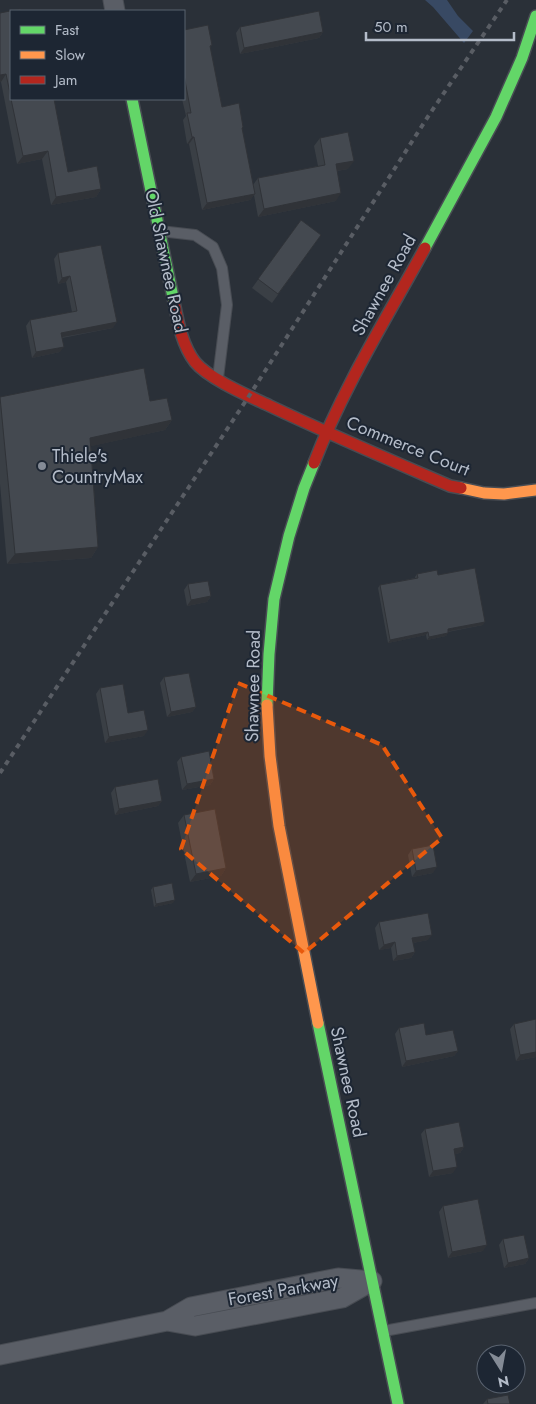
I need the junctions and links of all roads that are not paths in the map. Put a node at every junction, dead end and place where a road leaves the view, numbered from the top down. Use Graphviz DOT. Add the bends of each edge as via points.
graph roads {
  1 [pos="536,16"];
  2 [pos="132,100"];
  3 [pos="159,231"];
  4 [pos="218,379"];
  5 [pos="326,432"];
  6 [pos="536,490"];
  7 [pos="372,1281"];
  8 [pos="536,1303"];
  9 [pos="383,1331"];
  10 [pos="0,1355"];
  11 [pos="398,1404"];
  1 -- 5 [label="main road, Shawnee Road" via="496,117"];
  2 -- 3 [label="main road, Old Shawnee Road"];
  3 -- 4 [label="main road, Old Shawnee Road" via="186,348 196,363"];
  3 -- 4 [label="lane" via="195,235 213,247 222,268 227,305"];
  4 -- 5 [label="main road, Old Shawnee Road"];
  5 -- 6 [label="main road, Commerce Court" via="450,486 504,494"];
  5 -- 7 [label="main road, Shawnee Road" via="289,536 274,599 267,702 269,747 279,826"];
  7 -- 9 [label="main road, Shawnee Road"];
  7 -- 10 [label="street, Forest Parkway" via="342,1298 195,1326 167,1321"];
  8 -- 9 [label="lane"];
  9 -- 11 [label="main road, Shawnee Road"];
}
